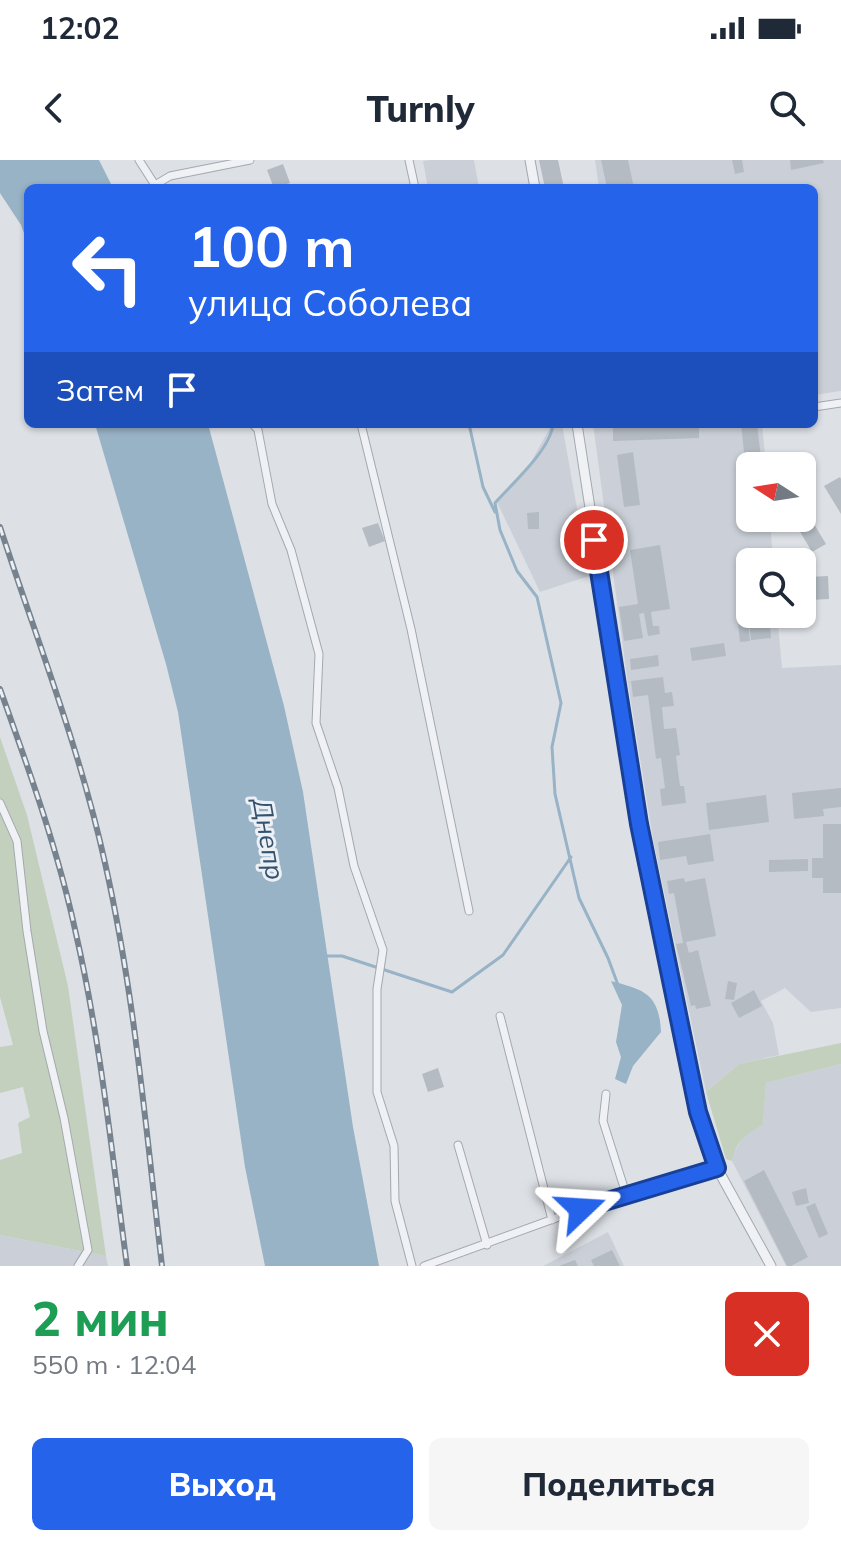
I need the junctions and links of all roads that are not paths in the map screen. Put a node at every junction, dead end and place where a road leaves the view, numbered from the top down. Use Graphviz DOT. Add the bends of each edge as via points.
graph roads {
  1 [pos="139,160"];
  2 [pos="250,160"];
  3 [pos="409,160"];
  4 [pos="530,160"];
  5 [pos="155,184"];
  6 [pos="159,184"];
  7 [pos="414,184"];
  8 [pos="534,184"];
  9 [pos="841,403"];
  10 [pos="818,406"];
  11 [pos="256,428"];
  12 [pos="362,428"];
  13 [pos="578,428"];
  14 [pos="0,803"];
  15 [pos="469,911"];
  16 [pos="500,1016"];
  17 [pos="606,1094"];
  18 [pos="458,1145"];
  19 [pos="717,1168"];
  20 [pos="626,1194"];
  21 [pos="552,1220"];
  22 [pos="487,1245"];
  23 [pos="78,1266"];
  24 [pos="412,1266"];
  25 [pos="424,1266"];
  26 [pos="771,1266"];
  1 -- 5 [label="street"];
  2 -- 6 [label="street" via="170,176"];
  3 -- 7 [label="street"];
  4 -- 8 [label="street"];
  9 -- 10 [label="street"];
  11 -- 24 [label="street" via="272,504 291,550 319,654 316,723 338,788 354,866 383,950 377,989 377,1092 394,1146 395,1201"];
  12 -- 15 [label="street" via="411,629"];
  13 -- 19 [label="street" via="639,824 698,1112"];
  14 -- 23 [label="street" via="17,841 43,1031 88,1250"];
  16 -- 21 [label="street"];
  17 -- 20 [label="street" via="603,1121"];
  18 -- 22 [label="street"];
  19 -- 20 [label="street"];
  19 -- 26 [label="street"];
  20 -- 21 [label="street"];
  21 -- 22 [label="street"];
  22 -- 25 [label="street"];
}
